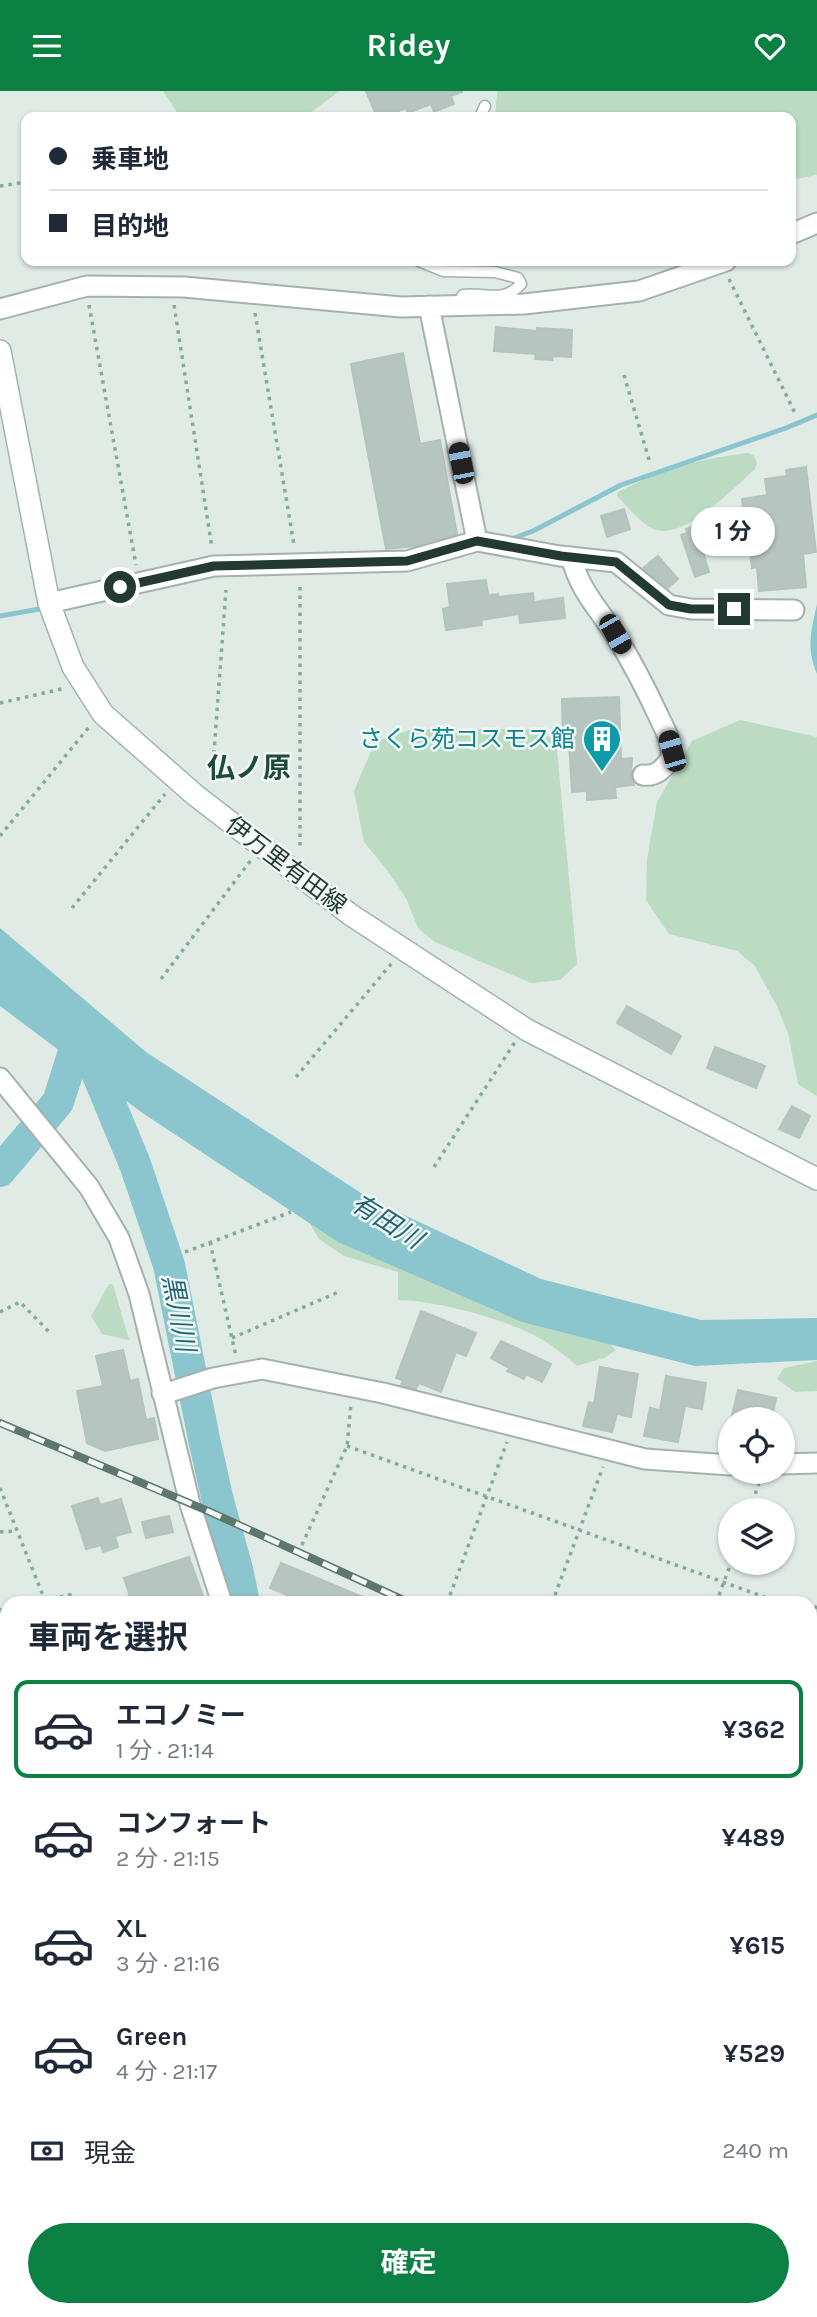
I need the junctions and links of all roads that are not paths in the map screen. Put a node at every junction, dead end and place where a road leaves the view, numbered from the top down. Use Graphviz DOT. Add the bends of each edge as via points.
graph roads {
  1 [pos="485,106"];
  2 [pos="482,112"];
  3 [pos="817,223"];
  4 [pos="796,232"];
  5 [pos="431,266"];
  6 [pos="728,270"];
  7 [pos="457,305"];
  8 [pos="429,306"];
  9 [pos="0,309"];
  10 [pos="0,351"];
  11 [pos="477,541"];
  12 [pos="571,557"];
  13 [pos="49,603"];
  14 [pos="794,610"];
  15 [pos="643,775"];
  16 [pos="0,1078"];
  17 [pos="817,1179"];
  18 [pos="166,1393"];
  19 [pos="817,1463"];
  20 [pos="718,1464"];
  21 [pos="795,1464"];
  22 [pos="220,1596"];
  1 -- 2 [label="lane"];
  3 -- 4 [label="street"];
  5 -- 7 [label="lane" via="443,271 505,273 521,284 513,293 463,295"];
  6 -- 7 [label="street" via="639,291 524,304"];
  7 -- 8 [label="street"];
  8 -- 9 [label="street" via="184,287 87,286"];
  8 -- 11 [label="street"];
  10 -- 13 [label="main road, 伊万里有田線"];
  11 -- 12 [label="street"];
  11 -- 13 [label="street" via="407,561 214,566"];
  12 -- 14 [label="street" via="616,562 669,605"];
  12 -- 15 [label="street" via="578,580 626,653 668,738 671,758 661,771"];
  13 -- 17 [label="main road, 伊万里有田線" via="73,667 103,714 195,795 351,915 527,1030"];
  16 -- 18 [label="street" via="89,1187 119,1238"];
  18 -- 20 [label="street" via="262,1369 645,1459"];
  18 -- 22 [label="street" via="190,1504"];
  19 -- 21 [label="street"];
}
